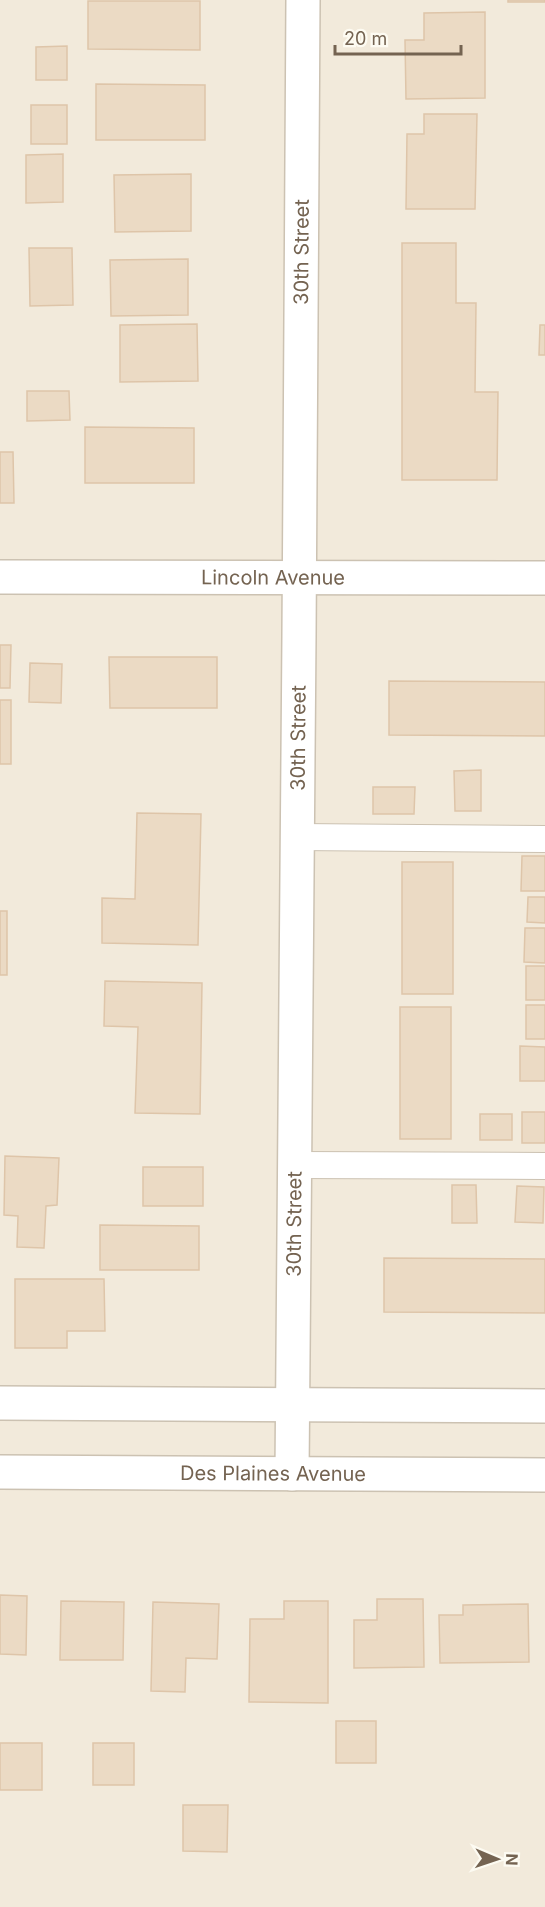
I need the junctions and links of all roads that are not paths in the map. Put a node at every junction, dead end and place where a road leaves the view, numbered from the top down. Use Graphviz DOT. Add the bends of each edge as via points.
graph roads {
  1 [pos="303,0"];
  2 [pos="299,577"];
  3 [pos="0,578"];
  4 [pos="545,578"];
  5 [pos="297,837"];
  6 [pos="545,839"];
  7 [pos="295,1165"];
  8 [pos="545,1166"];
  9 [pos="0,1403"];
  10 [pos="293,1405"];
  11 [pos="545,1406"];
  12 [pos="0,1472"];
  13 [pos="292,1474"];
  14 [pos="545,1476"];
  1 -- 2 [label="street, 30th Street"];
  2 -- 3 [label="street, Lincoln Avenue"];
  2 -- 4 [label="street, Lincoln Avenue"];
  2 -- 5 [label="street, 30th Street"];
  5 -- 6 [label="lane"];
  5 -- 7 [label="street, 30th Street"];
  7 -- 8 [label="lane"];
  7 -- 10 [label="street, 30th Street"];
  9 -- 10 [label="street"];
  10 -- 11 [label="street"];
  10 -- 13 [label="street, 30th Street"];
  12 -- 13 [label="street, Des Plaines Avenue"];
  13 -- 14 [label="street, Des Plaines Avenue"];
}
